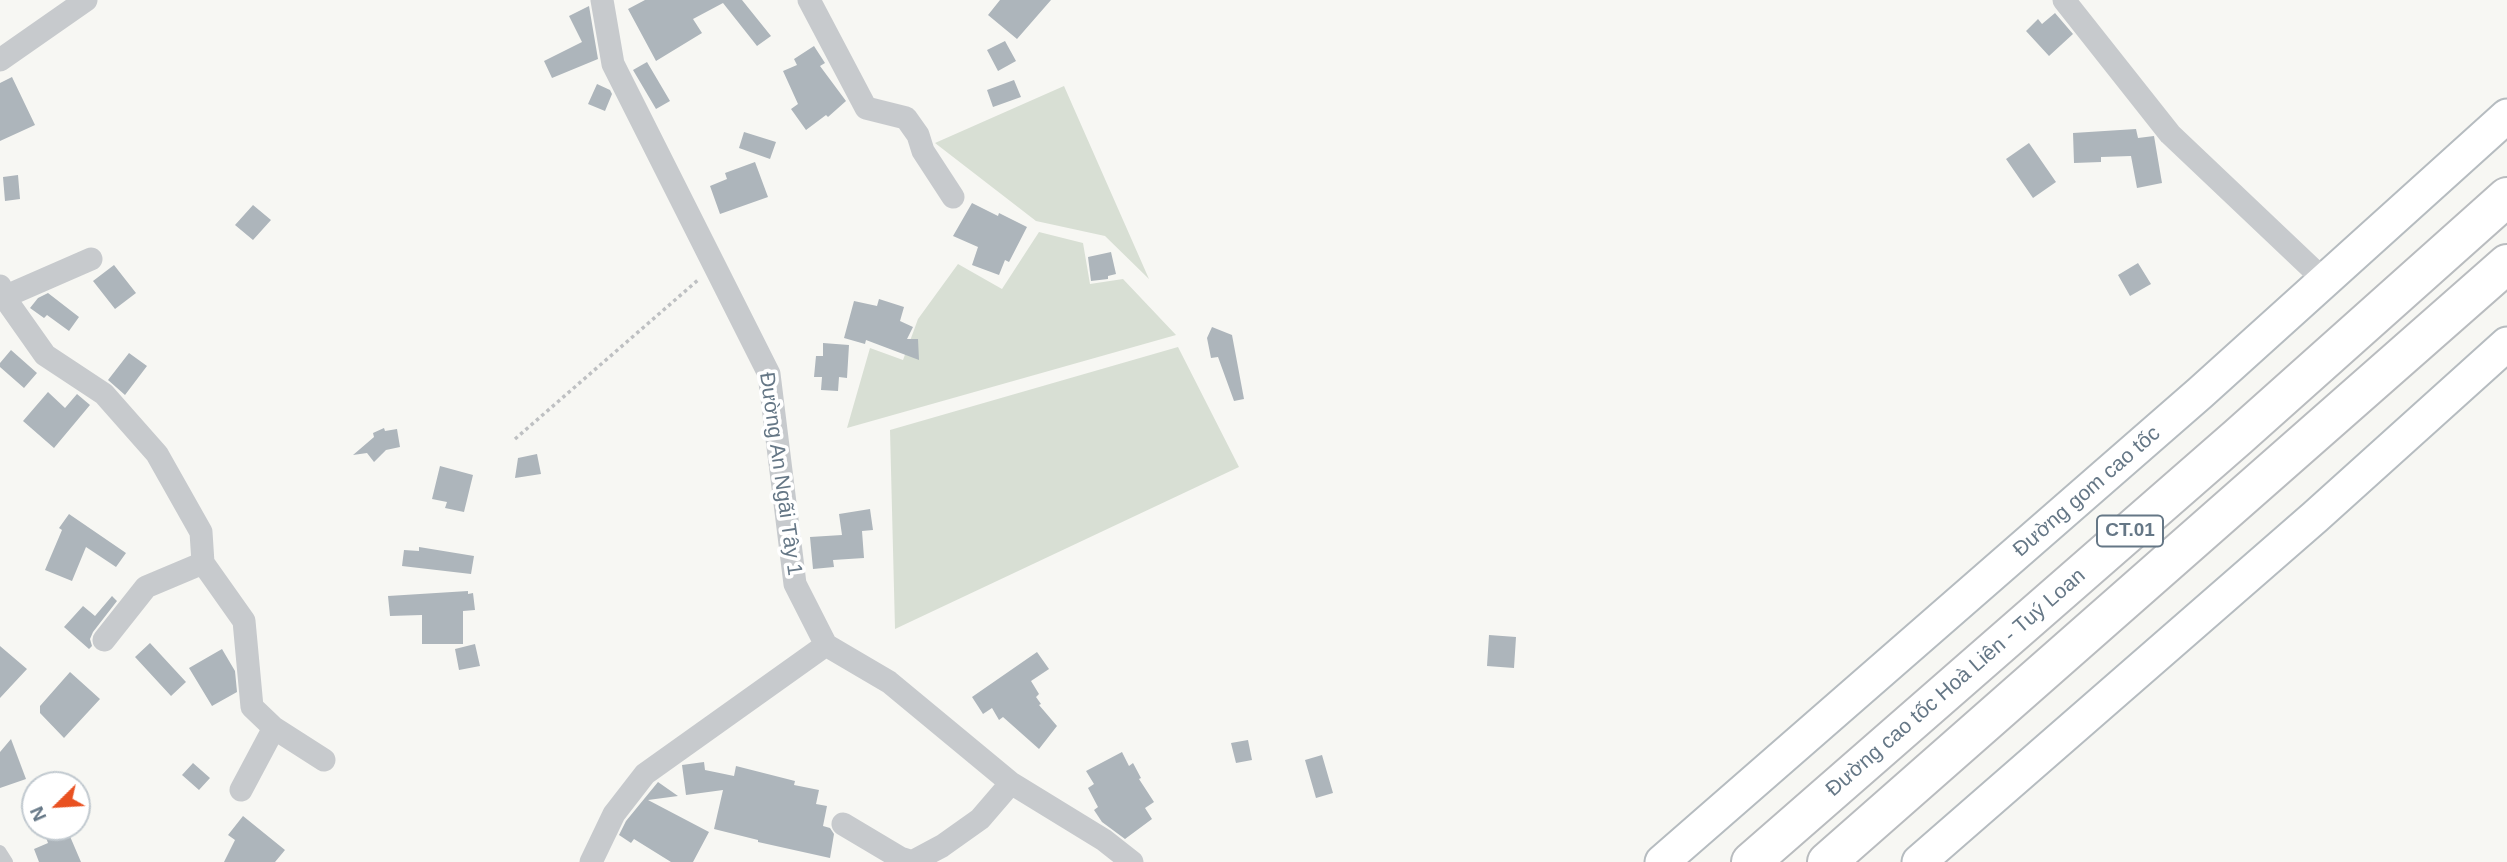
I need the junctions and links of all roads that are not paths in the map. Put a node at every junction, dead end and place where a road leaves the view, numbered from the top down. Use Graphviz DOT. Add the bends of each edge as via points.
graph roads {
  1 [pos="86,0"];
  2 [pos="809,0"];
  3 [pos="2064,0"];
  4 [pos="607,2"];
  5 [pos="0,60"];
  6 [pos="2507,116"];
  7 [pos="953,197"];
  8 [pos="2507,197"];
  9 [pos="91,259"];
  10 [pos="2507,264"];
  11 [pos="2325,281"];
  12 [pos="2,292"];
  13 [pos="2507,344"];
  14 [pos="203,563"];
  15 [pos="104,640"];
  16 [pos="826,645"];
  17 [pos="274,728"];
  18 [pos="324,760"];
  19 [pos="1011,783"];
  20 [pos="241,790"];
  21 [pos="843,824"];
  22 [pos="0,851"];
  23 [pos="7,862"];
  24 [pos="591,862"];
  25 [pos="913,862"];
  26 [pos="1132,862"];
  27 [pos="1662,862"];
  28 [pos="1751,862"];
  29 [pos="1827,862"];
  30 [pos="1919,862"];
  1 -- 5 [label="street"];
  2 -- 7 [label="street" via="866,108 906,118"];
  3 -- 11 [label="street" via="2170,134"];
  4 -- 16 [label="street, Đường An Ngãi Tây 1" via="613,64 769,374 795,583"];
  6 -- 11 [label="main road, Đường gom cao tốc"];
  8 -- 28 [label="highway, Đường cao tốc Hoà Liên - Tuý Loan / CT.01"];
  9 -- 12 [label="street"];
  10 -- 29 [label="highway, CT.01"];
  11 -- 27 [label="main road, Đường gom cao tốc"];
  12 -- 14 [label="street" via="45,355 104,394 157,454 201,532"];
  13 -- 30 [label="main road"];
  14 -- 15 [label="street" via="146,587"];
  14 -- 17 [label="street" via="244,621 252,706"];
  16 -- 19 [label="street" via="889,682"];
  16 -- 24 [label="street" via="645,774 614,814"];
  17 -- 18 [label="street"];
  17 -- 20 [label="street"];
  19 -- 25 [label="street" via="980,819"];
  19 -- 26 [label="street"];
  21 -- 25 [label="street"];
  22 -- 23 [label="lane"];
}
